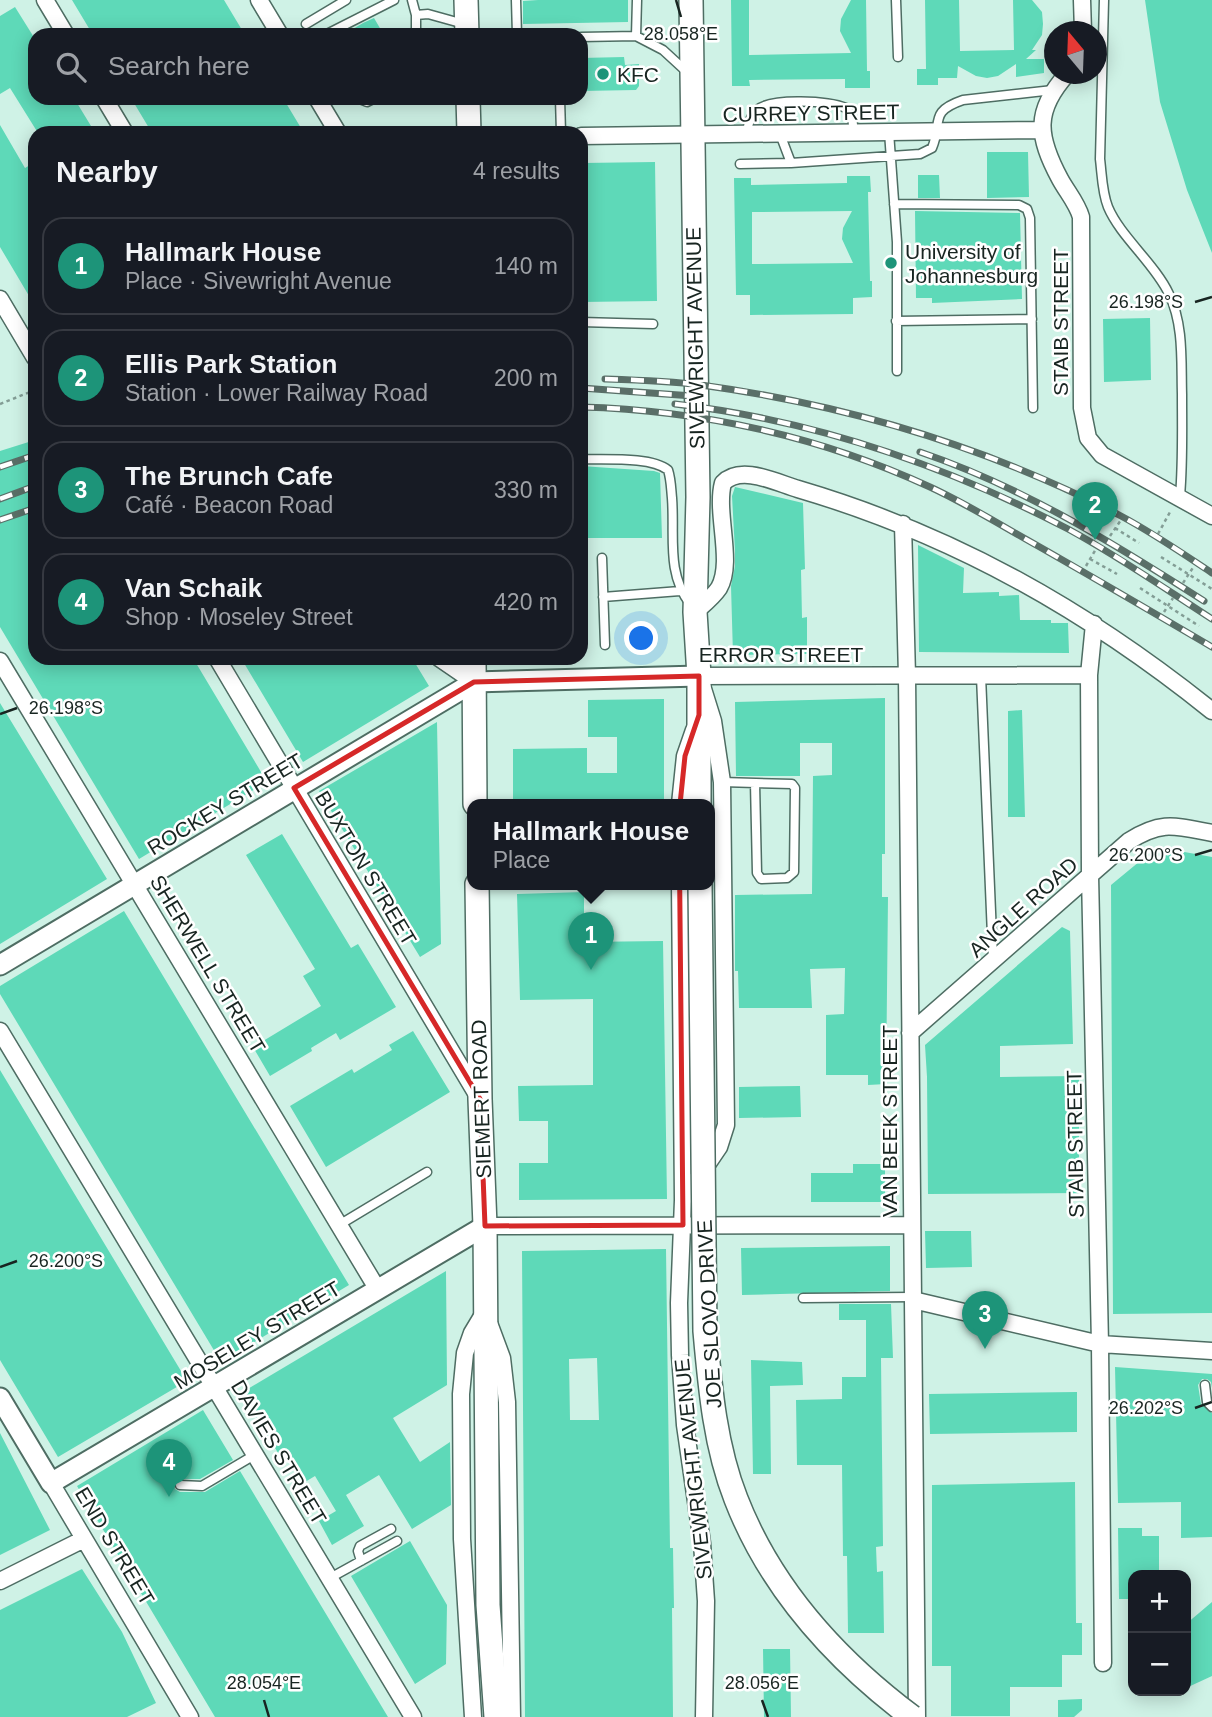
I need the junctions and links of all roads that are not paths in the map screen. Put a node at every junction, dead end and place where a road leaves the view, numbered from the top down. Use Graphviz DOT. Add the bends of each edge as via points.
graph roads {
  1 [pos="45,0"];
  2 [pos="259,0"];
  3 [pos="346,0"];
  4 [pos="394,0"];
  5 [pos="412,0"];
  6 [pos="466,0"];
  7 [pos="516,0"];
  8 [pos="637,0"];
  9 [pos="691,0"];
  10 [pos="897,0"];
  11 [pos="1082,0"];
  12 [pos="1104,0"];
  13 [pos="416,15"];
  14 [pos="1083,21"];
  15 [pos="306,24"];
  16 [pos="62,28"];
  17 [pos="276,28"];
  18 [pos="339,28"];
  19 [pos="416,28"];
  20 [pos="462,28"];
  21 [pos="467,28"];
  22 [pos="517,28"];
  23 [pos="636,36"];
  24 [pos="588,37"];
  25 [pos="898,57"];
  26 [pos="692,76"];
  27 [pos="1058,84"];
  28 [pos="1053,90"];
  29 [pos="108,105"];
  30 [pos="321,105"];
  31 [pos="468,105"];
  32 [pos="560,105"];
  33 [pos="121,126"];
  34 [pos="334,126"];
  35 [pos="469,126"];
  36 [pos="561,126"];
  37 [pos="1041,130"];
  38 [pos="935,131"];
  39 [pos="889,132"];
  40 [pos="854,133"];
  41 [pos="780,134"];
  42 [pos="746,135"];
  43 [pos="588,136"];
  44 [pos="692,136"];
  45 [pos="890,157"];
  46 [pos="791,163"];
  47 [pos="740,164"];
  48 [pos="894,204"];
  49 [pos="0,299"];
  50 [pos="1032,319"];
  51 [pos="896,321"];
  52 [pos="588,322"];
  53 [pos="653,324"];
  54 [pos="28,346"];
  55 [pos="897,371"];
  56 [pos="1033,408"];
  57 [pos="588,458"];
  58 [pos="1180,496"];
  59 [pos="1212,516"];
  60 [pos="903,524"];
  61 [pos="602,558"];
  62 [pos="680,591"];
  63 [pos="603,597"];
  64 [pos="695,612"];
  65 [pos="1094,624"];
  66 [pos="606,645"];
  67 [pos="0,661"];
  68 [pos="221,665"];
  69 [pos="449,665"];
  70 [pos="474,665"];
  71 [pos="1089,675"];
  72 [pos="699,676"];
  73 [pos="907,676"];
  74 [pos="981,676"];
  75 [pos="474,682"];
  76 [pos="1212,711"];
  77 [pos="699,715"];
  78 [pos="722,782"];
  79 [pos="755,783"];
  80 [pos="294,788"];
  81 [pos="475,799"];
  82 [pos="681,799"];
  83 [pos="699,799"];
  84 [pos="1212,833"];
  85 [pos="1090,875"];
  86 [pos="135,884"];
  87 [pos="477,890"];
  88 [pos="680,890"];
  89 [pos="700,890"];
  90 [pos="993,959"];
  91 [pos="0,965"];
  92 [pos="0,1031"];
  93 [pos="910,1033"];
  94 [pos="480,1099"];
  95 [pos="428,1172"];
  96 [pos="683,1200"];
  97 [pos="339,1225"];
  98 [pos="683,1225"];
  99 [pos="911,1225"];
  100 [pos="485,1226"];
  101 [pos="378,1290"];
  102 [pos="803,1298"];
  103 [pos="913,1299"];
  104 [pos="484,1313"];
  105 [pos="1100,1344"];
  106 [pos="1212,1351"];
  107 [pos="1205,1385"];
  108 [pos="215,1386"];
  109 [pos="0,1398"];
  110 [pos="1212,1407"];
  111 [pos="256,1454"];
  112 [pos="51,1483"];
  113 [pos="180,1485"];
  114 [pos="390,1530"];
  115 [pos="84,1539"];
  116 [pos="397,1541"];
  117 [pos="361,1561"];
  118 [pos="330,1578"];
  119 [pos="0,1581"];
  120 [pos="1103,1663"];
  121 [pos="187,1716"];
  122 [pos="413,1717"];
  123 [pos="473,1717"];
  124 [pos="496,1717"];
  125 [pos="512,1717"];
  126 [pos="704,1717"];
  127 [pos="915,1717"];
  1 -- 16 [label="street"];
  2 -- 17 [label="street"];
  3 -- 15 [label="lane"];
  4 -- 18 [label="lane"];
  5 -- 13 [label="lane"];
  6 -- 21 [label="main road"];
  7 -- 22 [label="lane"];
  8 -- 23 [label="lane"];
  9 -- 26 [label="main road, SIVEWRIGHT AVENUE"];
  10 -- 25 [label="lane"];
  11 -- 14 [label="street"];
  12 -- 58 [label="lane" via="1103,184 1112,214 1153,268 1176,311 1181,368"];
  13 -- 19 [label="lane"];
  13 -- 20 [label="lane" via="428,14"];
  23 -- 24 [label="lane"];
  23 -- 26 [label="lane" via="663,50"];
  26 -- 44 [label="main road, SIVEWRIGHT AVENUE"];
  27 -- 28 [label="street"];
  28 -- 37 [label="street"];
  28 -- 38 [label="lane" via="951,104 939,113"];
  29 -- 33 [label="street"];
  30 -- 34 [label="street"];
  31 -- 35 [label="main road"];
  32 -- 36 [label="lane"];
  37 -- 38 [label="street, CURREY STREET"];
  37 -- 58 [label="street, STAIB STREET" via="1050,160 1081,217 1082,408 1088,438 1102,455"];
  38 -- 39 [label="street, CURREY STREET"];
  38 -- 45 [label="lane" via="927,152"];
  39 -- 40 [label="street, CURREY STREET"];
  39 -- 45 [label="lane"];
  40 -- 41 [label="street, CURREY STREET"];
  40 -- 42 [label="lane" via="846,108 810,102 763,106 755,111"];
  41 -- 42 [label="street, CURREY STREET"];
  41 -- 46 [label="lane"];
  42 -- 44 [label="street, CURREY STREET"];
  43 -- 44 [label="street, CURREY STREET"];
  44 -- 64 [label="main road, SIVEWRIGHT AVENUE" via="698,497"];
  45 -- 46 [label="lane"];
  45 -- 48 [label="lane"];
  46 -- 47 [label="lane"];
  48 -- 50 [label="lane" via="1018,205 1027,209"];
  48 -- 51 [label="lane"];
  49 -- 54 [label="street"];
  50 -- 51 [label="lane"];
  50 -- 56 [label="lane"];
  51 -- 55 [label="lane"];
  52 -- 53 [label="lane"];
  57 -- 62 [label="lane" via="646,462 668,470 674,566"];
  58 -- 59 [label="street, STAIB STREET"];
  60 -- 64 [label="street" via="751,475 733,476 722,488 723,575 719,588"];
  60 -- 65 [label="street" via="1032,587"];
  60 -- 73 [label="street, VAN BEEK STREET"];
  61 -- 63 [label="lane"];
  62 -- 63 [label="lane"];
  62 -- 64 [label="lane"];
  63 -- 66 [label="lane"];
  64 -- 72 [label="main road, SIVEWRIGHT AVENUE"];
  65 -- 71 [label="street, STAIB STREET"];
  65 -- 76 [label="street"];
  67 -- 86 [label="street, SHERWELL STREET"];
  68 -- 80 [label="street, BUXTON STREET"];
  69 -- 75 [label="street"];
  70 -- 75 [label="main road"];
  71 -- 74 [label="street, ERROR STREET"];
  71 -- 85 [label="street, STAIB STREET"];
  72 -- 73 [label="street, ERROR STREET"];
  72 -- 75 [label="street, ERROR STREET"];
  72 -- 77 [label="main road"];
  72 -- 78 [label="street" via="713,721"];
  73 -- 74 [label="street, ERROR STREET"];
  73 -- 93 [label="street, VAN BEEK STREET"];
  74 -- 90 [label="lane"];
  75 -- 80 [label="street, ROCKEY STREET"];
  75 -- 81 [label="main road"];
  77 -- 82 [label="street" via="685,756"];
  77 -- 83 [label="main road"];
  78 -- 79 [label="lane"];
  78 -- 96 [label="street" via="726,1125 719,1147"];
  79 -- 79 [label="lane" via="757,873 761,880 787,878 794,872 796,791 792,784"];
  80 -- 86 [label="street, ROCKEY STREET"];
  80 -- 94 [label="street, BUXTON STREET"];
  84 -- 85 [label="street, ANGLE ROAD" via="1154,827 1129,841"];
  85 -- 90 [label="street, ANGLE ROAD"];
  85 -- 105 [label="street, STAIB STREET"];
  86 -- 91 [label="street, ROCKEY STREET"];
  86 -- 97 [label="street, SHERWELL STREET"];
  87 -- 94 [label="main road, SIEMERT ROAD"];
  88 -- 96 [label="street, SIVEWRIGHT AVENUE"];
  89 -- 127 [label="main road, JOE SLOVO DRIVE, bridge" via="705,1331 724,1461 755,1540 792,1601 845,1662"];
  90 -- 93 [label="street, ANGLE ROAD"];
  92 -- 108 [label="street, DAVIES STREET"];
  93 -- 99 [label="street, VAN BEEK STREET"];
  94 -- 100 [label="main road, SIEMERT ROAD"];
  95 -- 97 [label="lane"];
  96 -- 98 [label="street, SIVEWRIGHT AVENUE"];
  97 -- 101 [label="street, SHERWELL STREET"];
  98 -- 99 [label="street"];
  98 -- 100 [label="street"];
  98 -- 126 [label="street, SIVEWRIGHT AVENUE" via="680,1355 706,1601"];
  99 -- 103 [label="street, VAN BEEK STREET"];
  100 -- 101 [label="street, MOSELEY STREET"];
  100 -- 104 [label="main road, SIEMERT ROAD"];
  101 -- 108 [label="street, MOSELEY STREET"];
  102 -- 103 [label="lane"];
  103 -- 105 [label="street"];
  103 -- 127 [label="street, VAN BEEK STREET"];
  104 -- 123 [label="street, SIEMERT ROAD" via="465,1353 461,1394 462,1539"];
  104 -- 124 [label="main road, SIEMERT ROAD" via="488,1605"];
  104 -- 125 [label="street, SIEMERT ROAD" via="502,1358 507,1402"];
  105 -- 106 [label="street"];
  105 -- 120 [label="street, STAIB STREET"];
  107 -- 110 [label="lane"];
  108 -- 111 [label="street, DAVIES STREET"];
  108 -- 112 [label="street, MOSELEY STREET"];
  109 -- 112 [label="street, END STREET"];
  111 -- 113 [label="lane" via="202,1486"];
  111 -- 118 [label="street, DAVIES STREET"];
  112 -- 115 [label="street, END STREET"];
  114 -- 117 [label="lane" via="359,1548"];
  115 -- 119 [label="street"];
  115 -- 121 [label="street, END STREET"];
  116 -- 117 [label="lane"];
  117 -- 118 [label="lane"];
  118 -- 122 [label="street, DAVIES STREET"];
}
